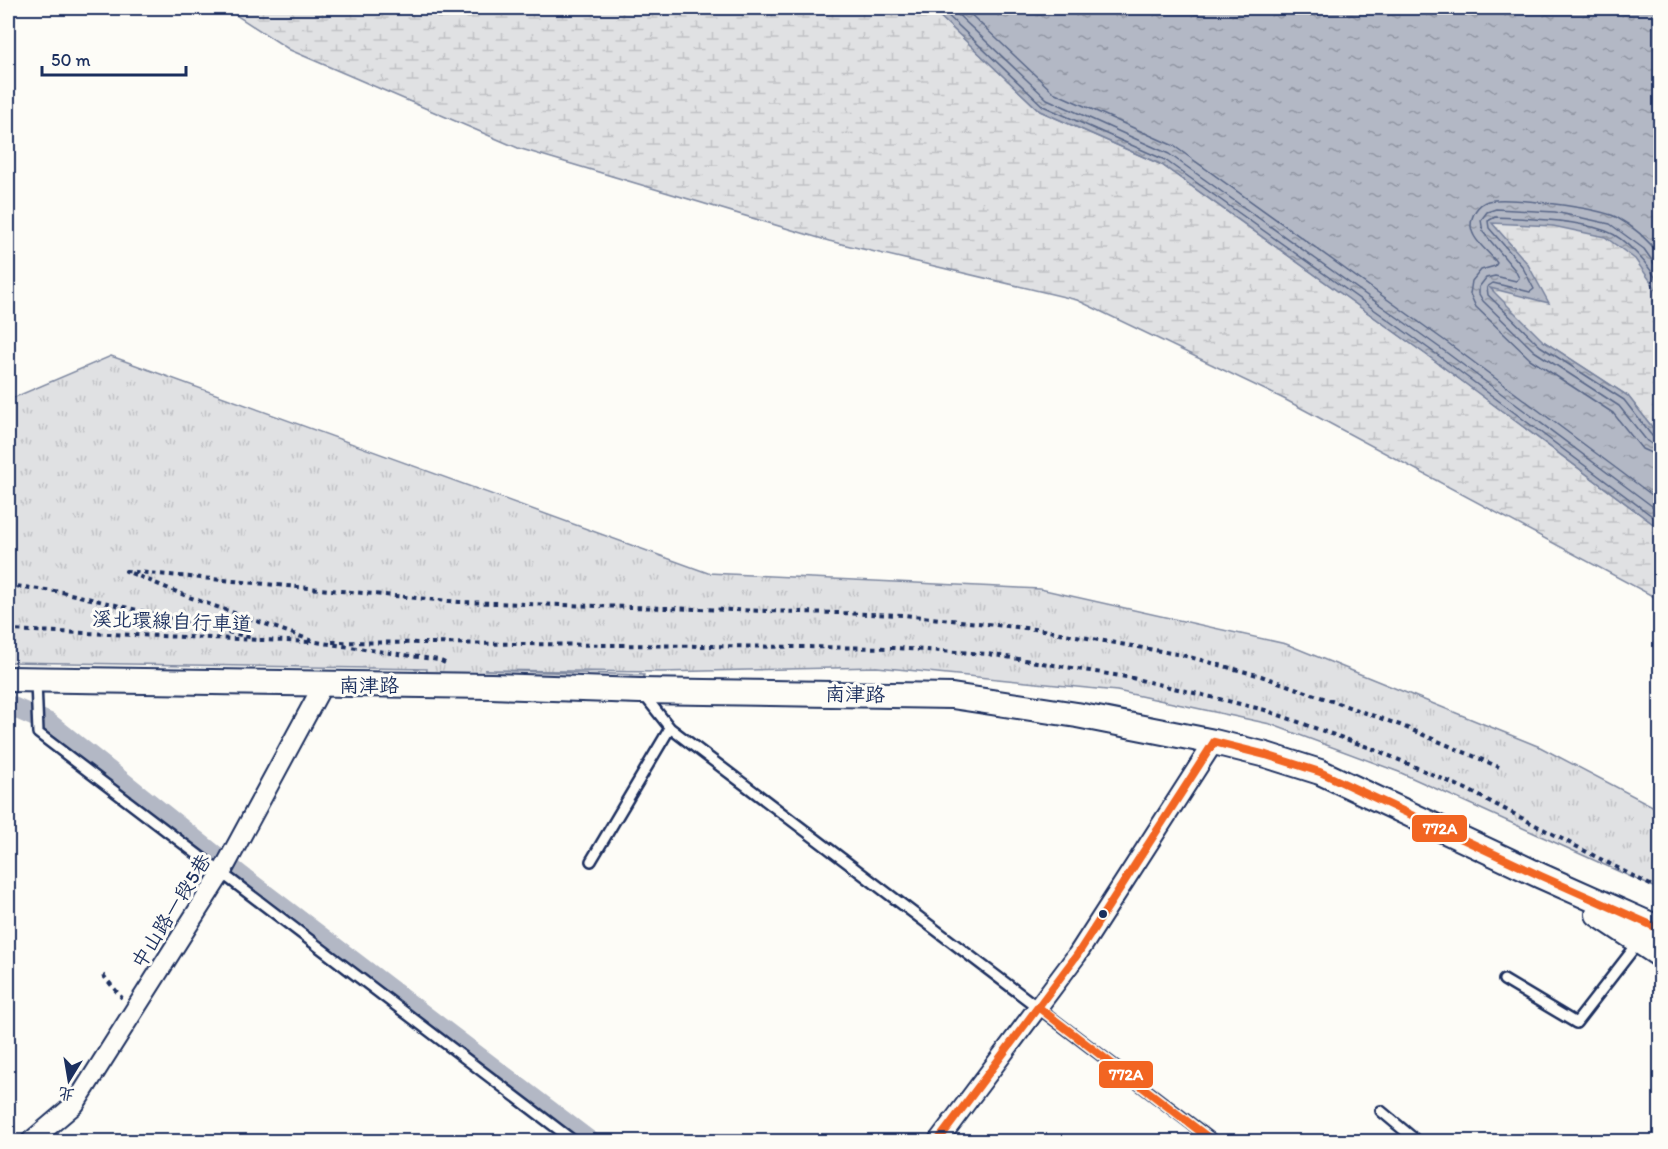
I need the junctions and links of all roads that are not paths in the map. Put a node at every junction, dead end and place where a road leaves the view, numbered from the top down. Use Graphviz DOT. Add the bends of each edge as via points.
graph roads {
  1 [pos="8,678"];
  2 [pos="36,679"];
  3 [pos="323,685"];
  4 [pos="640,691"];
  5 [pos="670,728"];
  6 [pos="1214,742"];
  7 [pos="591,861"];
  8 [pos="224,870"];
  9 [pos="1541,876"];
  10 [pos="1660,929"];
  11 [pos="1640,941"];
  12 [pos="1660,955"];
  13 [pos="1504,980"];
  14 [pos="1038,1007"];
  15 [pos="1381,1111"];
  16 [pos="30,1142"];
  17 [pos="575,1142"];
  18 [pos="937,1142"];
  19 [pos="1215,1142"];
  20 [pos="1418,1142"];
  1 -- 2 [label="street, 南津路"];
  2 -- 3 [label="street, 南津路"];
  2 -- 8 [label="lane" via="38,733"];
  3 -- 4 [label="street, 南津路"];
  3 -- 8 [label="street, 中山路一段5巷"];
  4 -- 5 [label="lane"];
  4 -- 6 [label="street, 南津路" via="952,696"];
  5 -- 7 [label="lane"];
  5 -- 14 [label="lane"];
  6 -- 9 [label="street, 南津路" via="1320,772"];
  6 -- 14 [label="street" via="1077,955"];
  8 -- 16 [label="street, 中山路一段5巷" via="75,1104"];
  8 -- 17 [label="lane"];
  9 -- 10 [label="street, 南津路"];
  9 -- 11 [label="street"];
  11 -- 12 [label="street"];
  11 -- 13 [label="lane" via="1576,1023"];
  14 -- 18 [label="street"];
  14 -- 19 [label="lane"];
  15 -- 20 [label="lane"];
}
